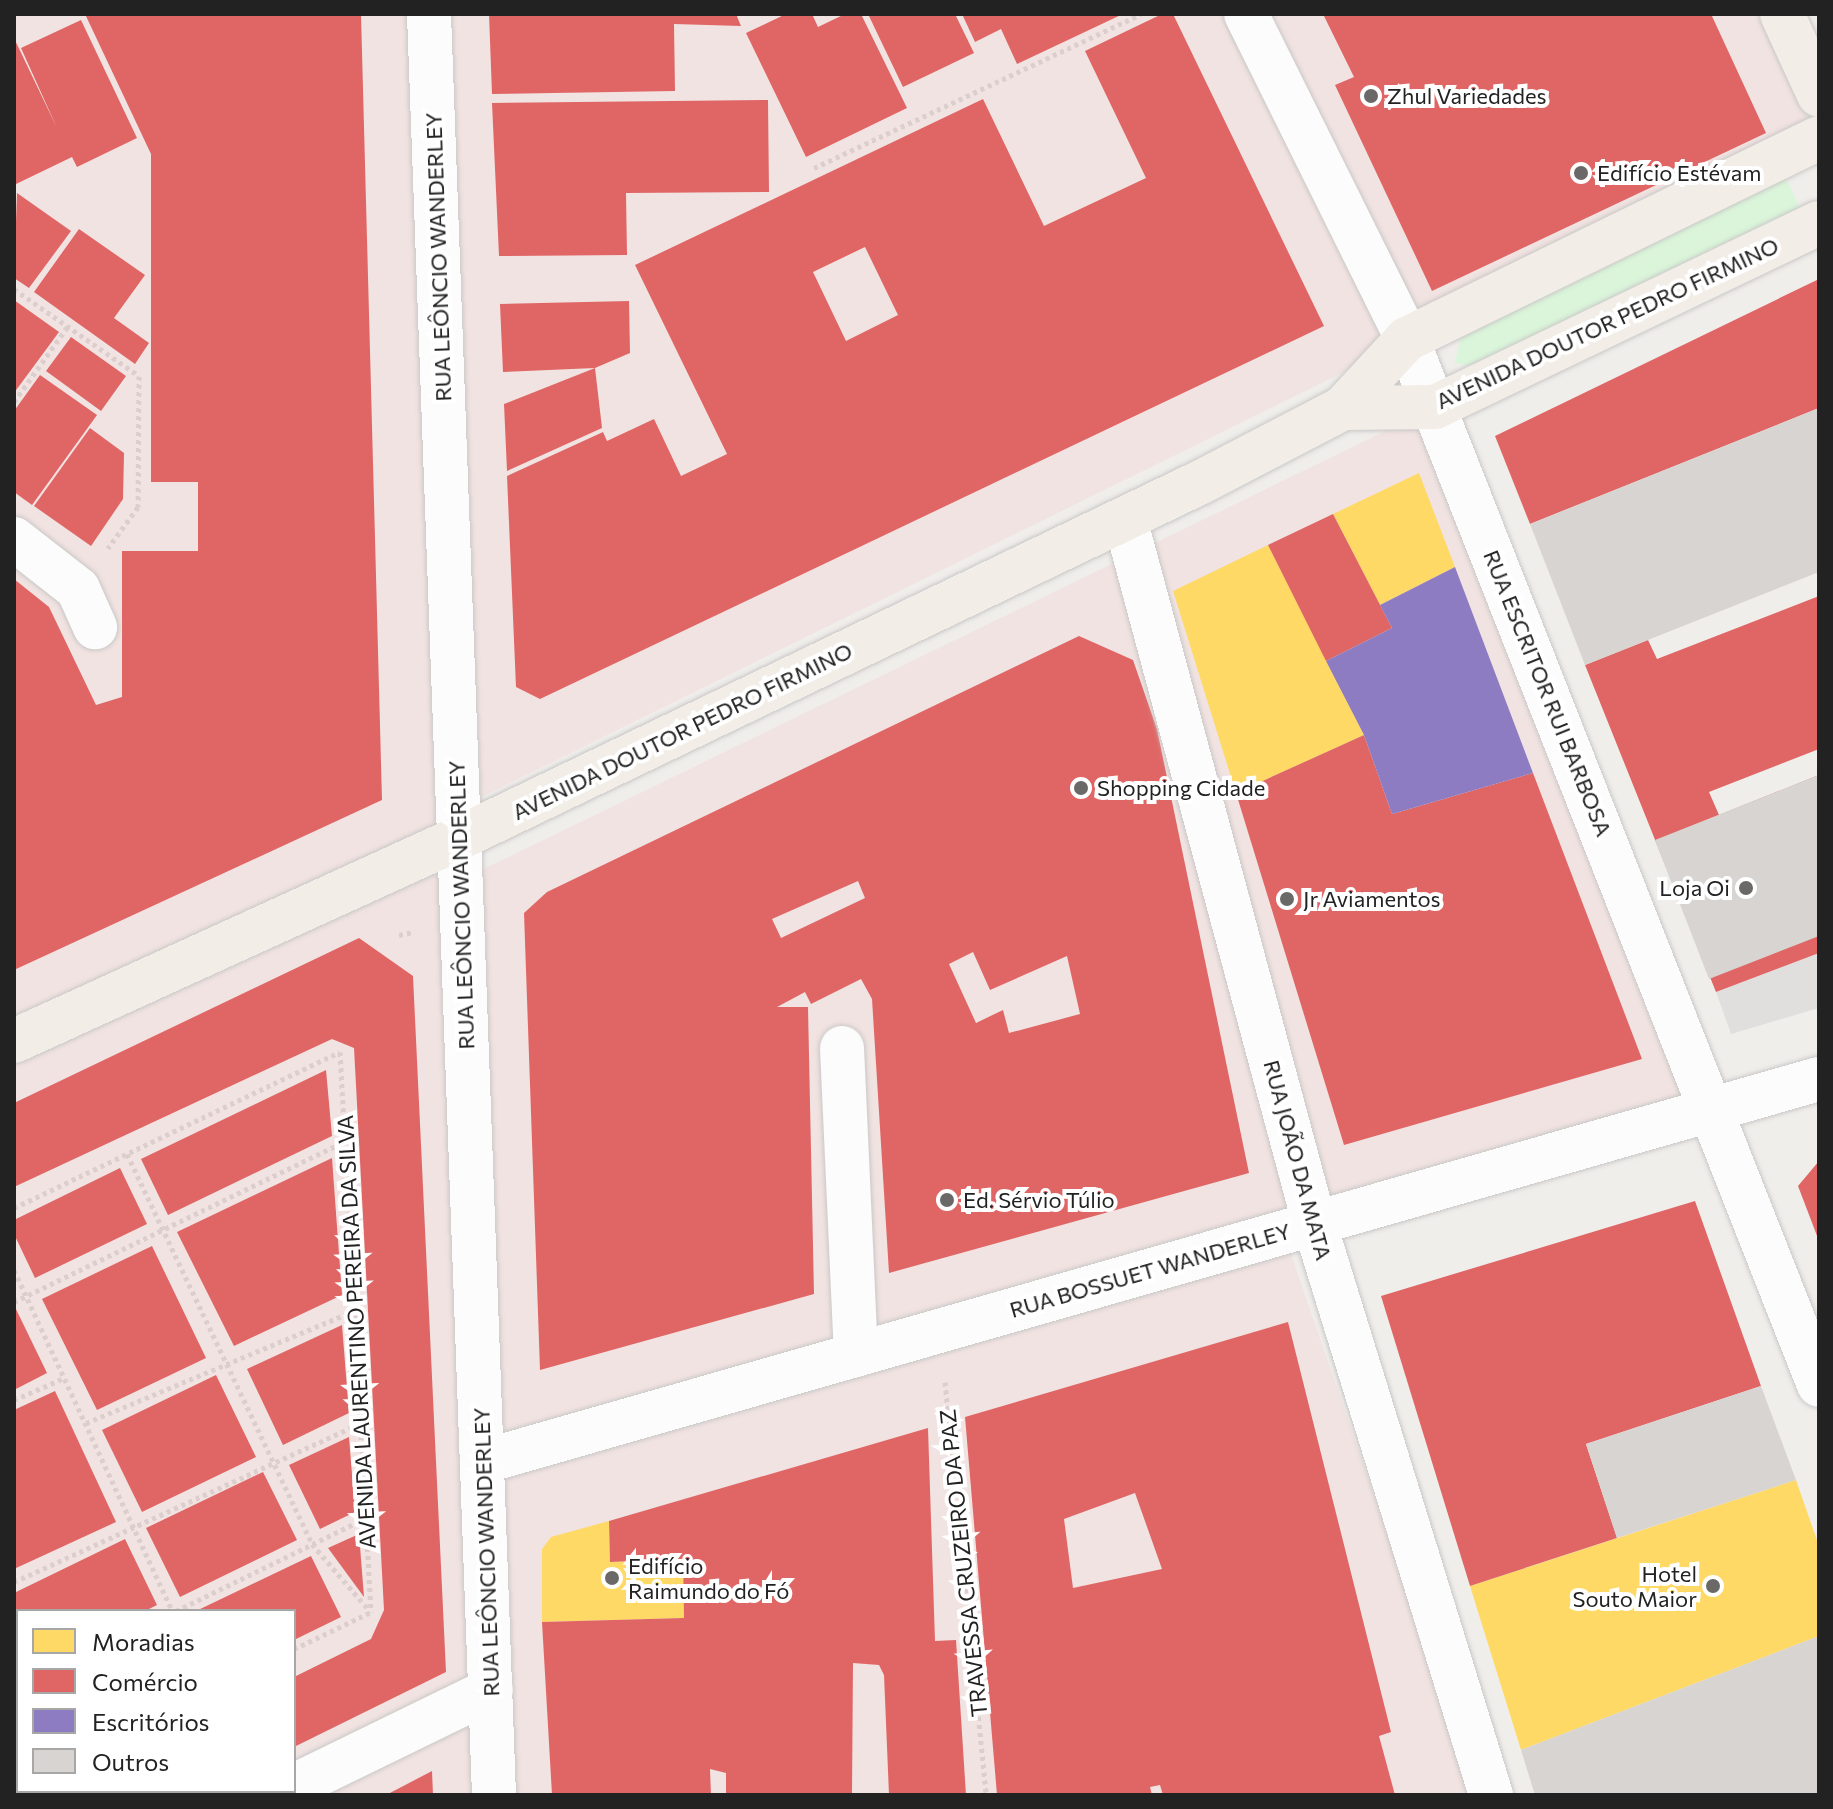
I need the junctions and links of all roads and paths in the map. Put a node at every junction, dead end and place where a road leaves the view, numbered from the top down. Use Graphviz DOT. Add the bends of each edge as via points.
graph roads {
  1 [pos="429,14"];
  2 [pos="1141,14"];
  3 [pos="1246,14"];
  4 [pos="1782,14"];
  5 [pos="1819,95"];
  6 [pos="1819,138"];
  7 [pos="814,168"];
  8 [pos="1819,223"];
  9 [pos="14,289"];
  10 [pos="68,326"];
  11 [pos="1407,339"];
  12 [pos="14,402"];
  13 [pos="1435,407"];
  14 [pos="1343,408"];
  15 [pos="1125,519"];
  16 [pos="14,539"];
  17 [pos="86,608"];
  18 [pos="459,838"];
  19 [pos="14,1041"];
  20 [pos="842,1048"];
  21 [pos="1819,1079"];
  22 [pos="1711,1108"];
  23 [pos="345,1141"];
  24 [pos="127,1154"];
  25 [pos="14,1208"];
  26 [pos="1314,1222"];
  27 [pos="163,1230"];
  28 [pos="14,1270"];
  29 [pos="26,1296"];
  30 [pos="14,1302"];
  31 [pos="354,1311"];
  32 [pos="940,1331"];
  33 [pos="856,1355"];
  34 [pos="227,1364"];
  35 [pos="64,1378"];
  36 [pos="1819,1385"];
  37 [pos="14,1400"];
  38 [pos="86,1423"];
  39 [pos="361,1423"];
  40 [pos="274,1461"];
  41 [pos="482,1462"];
  42 [pos="366,1518"];
  43 [pos="132,1525"];
  44 [pos="312,1544"];
  45 [pos="14,1582"];
  46 [pos="173,1609"];
  47 [pos="178,1609"];
  48 [pos="371,1612"];
  49 [pos="296,1648"];
  50 [pos="491,1690"];
  51 [pos="296,1785"];
  52 [pos="494,1795"];
  53 [pos="986,1795"];
  54 [pos="1491,1795"];
  1 -- 18 [label="street, RUA LEÔNCIO WANDERLEY"];
  2 -- 7 [label="path"];
  3 -- 11 [label="street, RUA ESCRITOR RUI BARBOSA"];
  4 -- 5 [label="main road"];
  6 -- 11 [label="main road, AVENIDA DOUTOR PEDRO FIRMINO"];
  8 -- 13 [label="main road, AVENIDA DOUTOR PEDRO FIRMINO"];
  9 -- 10 [label="path"];
  10 -- 12 [label="path"];
  10 -- 17 [label="path" via="139,376 138,507"];
  11 -- 13 [label="street, RUA ESCRITOR RUI BARBOSA"];
  11 -- 14 [label="main road, AVENIDA DOUTOR PEDRO FIRMINO"];
  13 -- 14 [label="main road, AVENIDA DOUTOR PEDRO FIRMINO"];
  13 -- 22 [label="street, RUA ESCRITOR RUI BARBOSA"];
  14 -- 15 [label="main road, AVENIDA DOUTOR PEDRO FIRMINO"];
  15 -- 18 [label="main road, AVENIDA DOUTOR PEDRO FIRMINO"];
  15 -- 26 [label="street, RUA JOÃO DA MATA"];
  16 -- 17 [label="street"];
  18 -- 19 [label="main road, AVENIDA DOUTOR PEDRO FIRMINO"];
  18 -- 41 [label="street, RUA LEÔNCIO WANDERLEY"];
  20 -- 33 [label="street"];
  21 -- 22 [label="street, RUA BOSSUET WANDERLEY"];
  22 -- 26 [label="street, RUA BOSSUET WANDERLEY"];
  22 -- 36 [label="street, RUA ESCRITOR RUI BARBOSA"];
  23 -- 24 [label="path, AVENIDA LAURENTINO PEREIRA DA SILVA" via="340,1052"];
  23 -- 27 [label="path"];
  23 -- 31 [label="path, AVENIDA LAURENTINO PEREIRA DA SILVA"];
  24 -- 25 [label="path"];
  24 -- 27 [label="path"];
  26 -- 32 [label="street, RUA BOSSUET WANDERLEY"];
  26 -- 54 [label="street, RUA JOÃO DA MATA"];
  27 -- 29 [label="path"];
  27 -- 34 [label="path"];
  28 -- 29 [label="path"];
  29 -- 30 [label="path"];
  29 -- 35 [label="path"];
  31 -- 34 [label="path"];
  31 -- 39 [label="path, AVENIDA LAURENTINO PEREIRA DA SILVA"];
  32 -- 33 [label="street, RUA BOSSUET WANDERLEY"];
  32 -- 53 [label="path, TRAVESSA CRUZEIRO DA PAZ"];
  33 -- 41 [label="street, RUA BOSSUET WANDERLEY"];
  34 -- 38 [label="path"];
  34 -- 40 [label="path"];
  35 -- 37 [label="path"];
  35 -- 38 [label="path"];
  38 -- 43 [label="path"];
  39 -- 40 [label="path"];
  39 -- 42 [label="path, AVENIDA LAURENTINO PEREIRA DA SILVA"];
  40 -- 43 [label="path"];
  40 -- 44 [label="path"];
  41 -- 50 [label="street, RUA LEÔNCIO WANDERLEY"];
  42 -- 44 [label="path"];
  42 -- 48 [label="path, AVENIDA LAURENTINO PEREIRA DA SILVA"];
  43 -- 45 [label="path"];
  43 -- 46 [label="path"];
  44 -- 47 [label="path"];
  44 -- 48 [label="path"];
  48 -- 49 [label="path"];
  50 -- 51 [label="street"];
  50 -- 52 [label="street, RUA LEÔNCIO WANDERLEY"];
}
